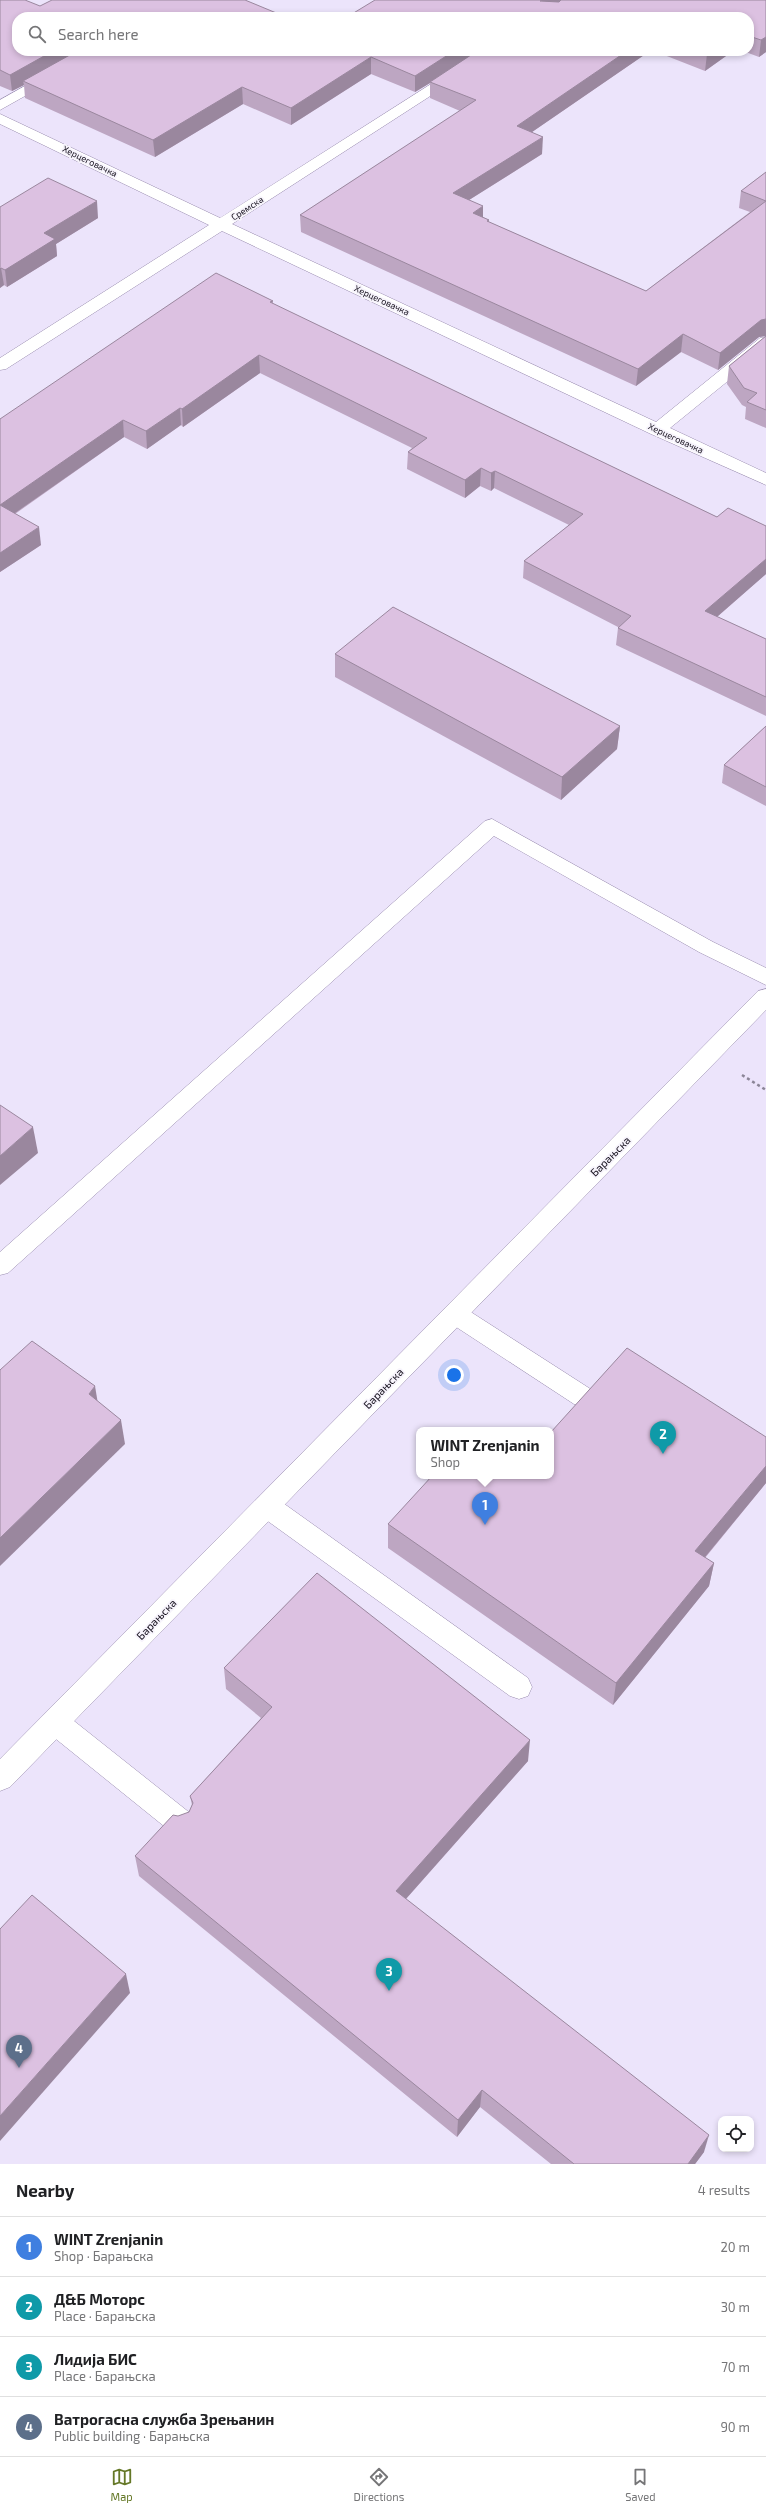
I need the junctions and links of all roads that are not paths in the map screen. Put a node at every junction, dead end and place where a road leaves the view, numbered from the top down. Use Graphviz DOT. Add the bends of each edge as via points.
graph roads {
  1 [pos="89,56"];
  2 [pos="485,56"];
  3 [pos="0,106"];
  4 [pos="0,118"];
  5 [pos="222,225"];
  6 [pos="766,342"];
  7 [pos="0,365"];
  8 [pos="657,430"];
  9 [pos="766,480"];
  10 [pos="766,977"];
  11 [pos="766,997"];
  12 [pos="0,1266"];
  13 [pos="455,1314"];
  14 [pos="583,1397"];
  15 [pos="267,1506"];
  16 [pos="519,1687"];
  17 [pos="55,1722"];
  18 [pos="0,1778"];
  19 [pos="180,1822"];
  1 -- 3 [label="street"];
  2 -- 5 [label="street, Сремска"];
  4 -- 5 [label="street, Херцеговачка"];
  5 -- 7 [label="street, Сремска"];
  5 -- 8 [label="street, Херцеговачка"];
  6 -- 8 [label="street"];
  8 -- 9 [label="street, Херцеговачка"];
  10 -- 12 [label="street" via="706,947 492,826"];
  11 -- 13 [label="street, Барањска"];
  13 -- 14 [label="street"];
  13 -- 15 [label="street, Барањска"];
  15 -- 16 [label="street"];
  15 -- 17 [label="street, Барањска"];
  17 -- 18 [label="street, Барањска"];
  17 -- 19 [label="street"];
}
